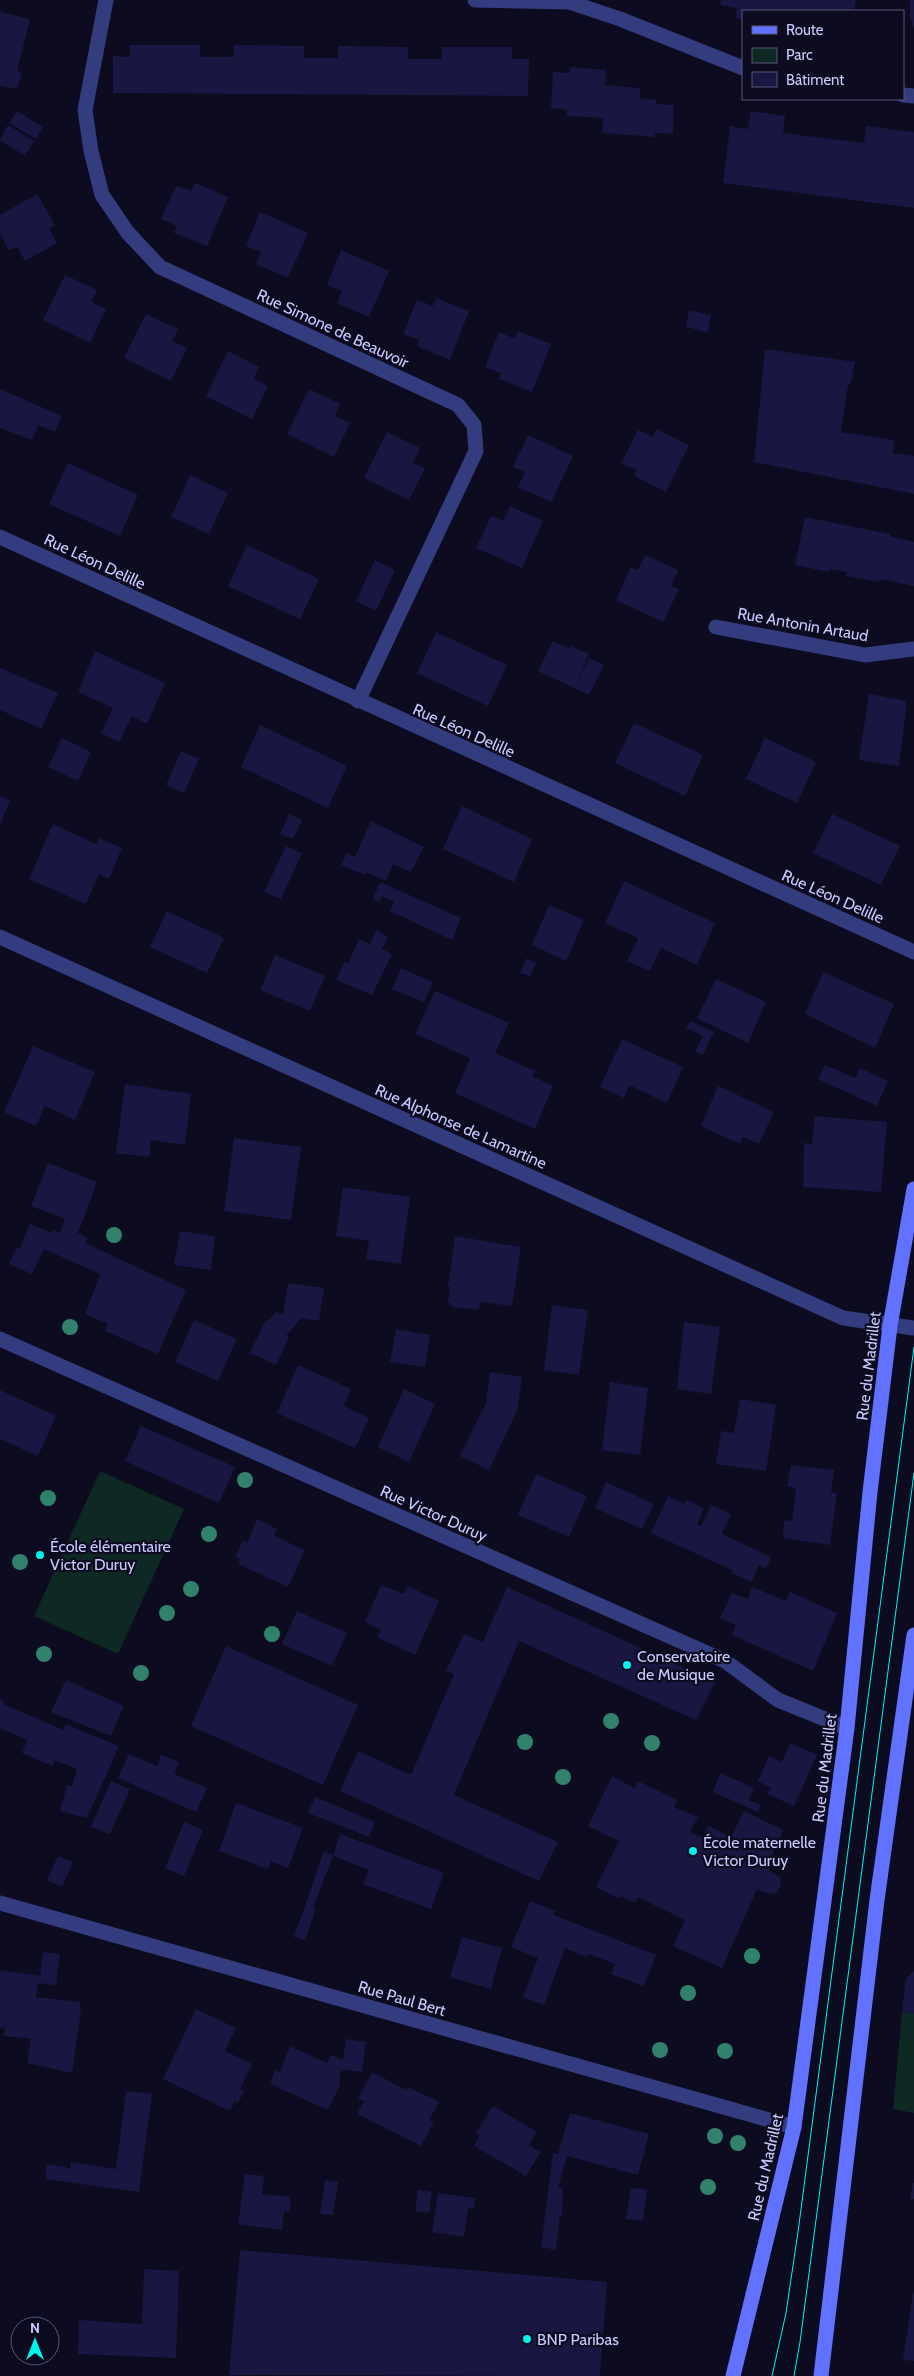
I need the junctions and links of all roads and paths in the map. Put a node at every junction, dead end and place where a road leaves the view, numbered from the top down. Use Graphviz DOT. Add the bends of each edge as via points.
graph roads {
  1 [pos="106,0"];
  2 [pos="475,0"];
  3 [pos="742,68"];
  4 [pos="0,536"];
  5 [pos="716,627"];
  6 [pos="914,649"];
  7 [pos="358,701"];
  8 [pos="0,937"];
  9 [pos="914,952"];
  10 [pos="914,1189"];
  11 [pos="890,1326"];
  12 [pos="914,1328"];
  13 [pos="0,1339"];
  14 [pos="914,1635"];
  15 [pos="847,1728"];
  16 [pos="0,1903"];
  17 [pos="794,2127"];
  18 [pos="733,2376"];
  19 [pos="821,2376"];
  1 -- 7 [label="street, Rue Simone de Beauvoir" via="85,110 102,195 128,233 160,267 458,405 474,425 476,450"];
  2 -- 3 [label="street" via="569,2"];
  4 -- 7 [label="street, Rue Léon Delille"];
  5 -- 6 [label="street, Rue Antonin Artaud" via="865,655"];
  7 -- 9 [label="street, Rue Léon Delille"];
  8 -- 11 [label="street, Rue Alphonse de Lamartine" via="843,1318"];
  10 -- 11 [label="street, Rue du Madrillet"];
  11 -- 12 [label="street, Rue Alphonse de Lamartine"];
  11 -- 15 [label="street, Rue du Madrillet"];
  13 -- 15 [label="street, Rue Victor Duruy" via="725,1661 778,1700"];
  14 -- 19 [label="street" via="876,1910"];
  15 -- 17 [label="street, Rue du Madrillet"];
  16 -- 17 [label="street, Rue Paul Bert"];
  17 -- 18 [label="street, Rue du Madrillet"];
}
